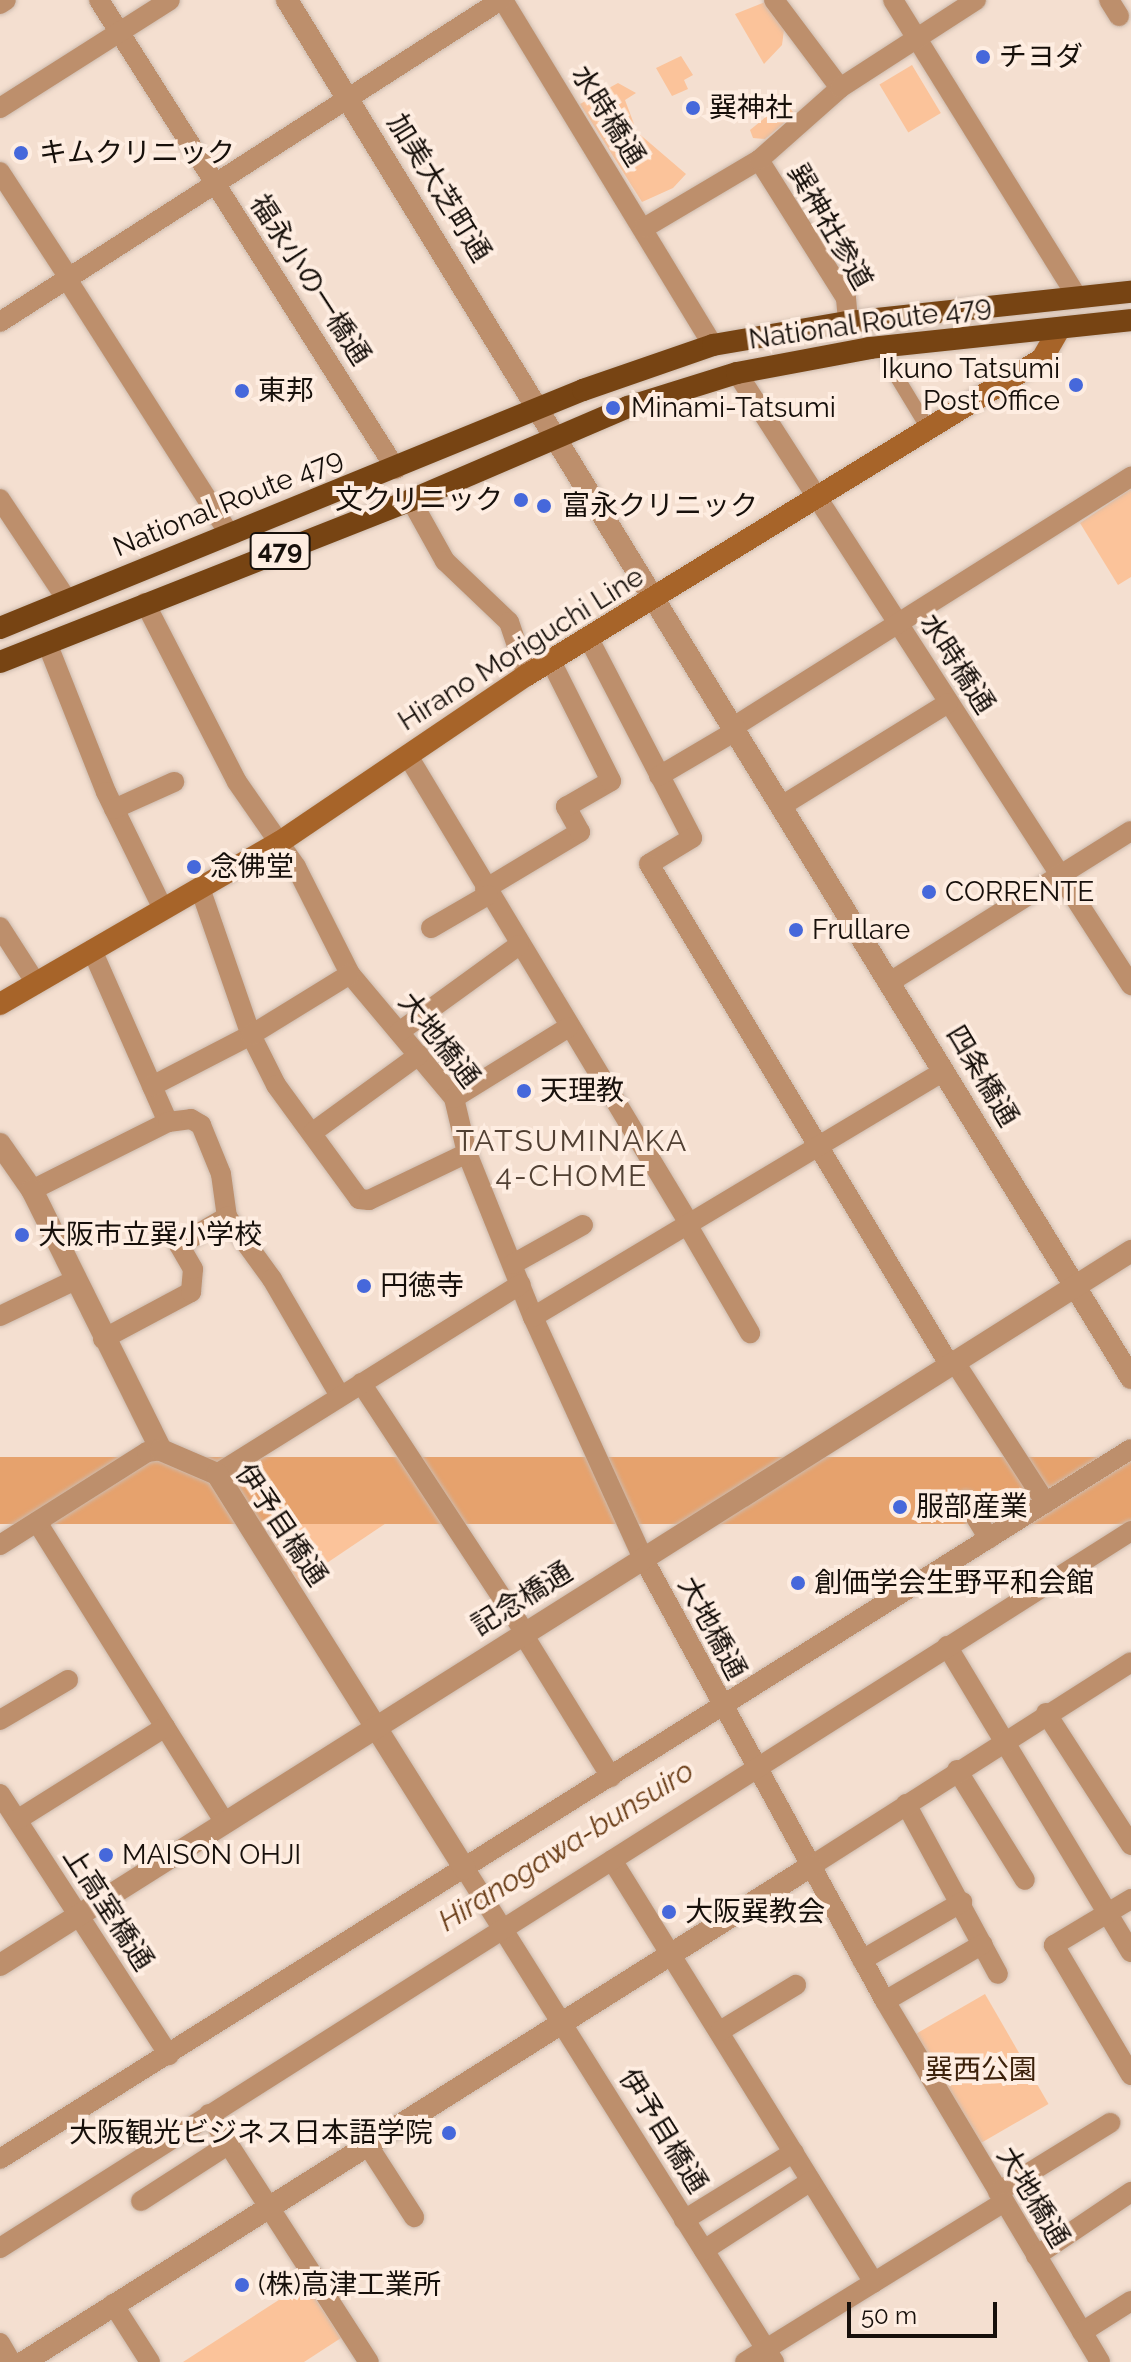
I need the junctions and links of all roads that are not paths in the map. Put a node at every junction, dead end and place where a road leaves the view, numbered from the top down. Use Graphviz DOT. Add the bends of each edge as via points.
graph roads {
  1 [pos="6,0"];
  2 [pos="99,0"];
  3 [pos="170,0"];
  4 [pos="287,0"];
  5 [pos="502,0"];
  6 [pos="774,0"];
  7 [pos="893,0"];
  8 [pos="976,0"];
  9 [pos="0,4"];
  10 [pos="119,32"];
  11 [pos="916,38"];
  12 [pos="840,88"];
  13 [pos="347,97"];
  14 [pos="0,108"];
  15 [pos="759,160"];
  16 [pos="0,172"];
  17 [pos="215,183"];
  18 [pos="644,228"];
  19 [pos="68,279"];
  20 [pos="1131,292"];
  21 [pos="1078,298"];
  22 [pos="1131,320"];
  23 [pos="0,322"];
  24 [pos="848,322"];
  25 [pos="1059,329"];
  26 [pos="713,345"];
  27 [pos="887,346"];
  28 [pos="737,373"];
  29 [pos="541,408"];
  30 [pos="929,430"];
  31 [pos="559,438"];
  32 [pos="396,469"];
  33 [pos="1131,477"];
  34 [pos="0,499"];
  35 [pos="411,500"];
  36 [pos="819,500"];
  37 [pos="229,533"];
  38 [pos="656,599"];
  39 [pos="67,600"];
  40 [pos="145,603"];
  41 [pos="899,625"];
  42 [pos="0,628"];
  43 [pos="589,639"];
  44 [pos="47,643"];
  45 [pos="551,661"];
  46 [pos="0,662"];
  47 [pos="527,675"];
  48 [pos="948,703"];
  49 [pos="736,728"];
  50 [pos="408,756"];
  51 [pos="659,776"];
  52 [pos="174,782"];
  53 [pos="783,805"];
  54 [pos="114,809"];
  55 [pos="1131,831"];
  56 [pos="280,842"];
  57 [pos="1061,876"];
  58 [pos="200,888"];
  59 [pos="486,892"];
  60 [pos="163,909"];
  61 [pos="0,927"];
  62 [pos="431,928"];
  63 [pos="519,945"];
  64 [pos="92,950"];
  65 [pos="350,974"];
  66 [pos="890,982"];
  67 [pos="36,983"];
  68 [pos="1131,985"];
  69 [pos="0,1004"];
  70 [pos="569,1027"];
  71 [pos="399,1032"];
  72 [pos="251,1035"];
  73 [pos="419,1055"];
  74 [pos="944,1071"];
  75 [pos="152,1086"];
  76 [pos="454,1098"];
  77 [pos="168,1122"];
  78 [pos="313,1132"];
  79 [pos="0,1144"];
  80 [pos="816,1147"];
  81 [pos="467,1153"];
  82 [pos="32,1190"];
  83 [pos="227,1217"];
  84 [pos="583,1225"];
  85 [pos="689,1226"];
  86 [pos="1131,1251"];
  87 [pos="513,1264"];
  88 [pos="75,1280"];
  89 [pos="521,1284"];
  90 [pos="1076,1285"];
  91 [pos="0,1316"];
  92 [pos="533,1317"];
  93 [pos="750,1333"];
  94 [pos="103,1339"];
  95 [pos="952,1363"];
  96 [pos="1131,1378"];
  97 [pos="361,1383"];
  98 [pos="340,1396"];
  99 [pos="1131,1449"];
  100 [pos="161,1450"];
  101 [pos="217,1474"];
  102 [pos="966,1501"];
  103 [pos="1046,1503"];
  104 [pos="37,1522"];
  105 [pos="1131,1531"];
  106 [pos="989,1539"];
  107 [pos="0,1545"];
  108 [pos="643,1558"];
  109 [pos="524,1634"];
  110 [pos="947,1646"];
  111 [pos="1131,1662"];
  112 [pos="68,1680"];
  113 [pos="723,1708"];
  114 [pos="1046,1713"];
  115 [pos="0,1720"];
  116 [pos="165,1727"];
  117 [pos="375,1728"];
  118 [pos="1004,1739"];
  119 [pos="757,1767"];
  120 [pos="957,1770"];
  121 [pos="611,1777"];
  122 [pos="0,1794"];
  123 [pos="906,1804"];
  124 [pos="17,1820"];
  125 [pos="225,1823"];
  126 [pos="1131,1845"];
  127 [pos="612,1860"];
  128 [pos="811,1866"];
  129 [pos="465,1869"];
  130 [pos="1025,1880"];
  131 [pos="1131,1899"];
  132 [pos="962,1902"];
  133 [pos="1106,1914"];
  134 [pos="80,1915"];
  135 [pos="502,1931"];
  136 [pos="983,1944"];
  137 [pos="672,1952"];
  138 [pos="1131,1952"];
  139 [pos="862,1960"];
  140 [pos="0,1965"];
  141 [pos="998,1974"];
  142 [pos="796,1985"];
  143 [pos="885,2001"];
  144 [pos="560,2023"];
  145 [pos="720,2031"];
  146 [pos="169,2055"];
  147 [pos="1131,2075"];
  148 [pos="209,2114"];
  149 [pos="1110,2123"];
  150 [pos="229,2144"];
  151 [pos="367,2144"];
  152 [pos="794,2152"];
  153 [pos="0,2159"];
  154 [pos="811,2181"];
  155 [pos="1131,2192"];
  156 [pos="1001,2197"];
  157 [pos="141,2201"];
  158 [pos="269,2206"];
  159 [pos="414,2217"];
  160 [pos="684,2220"];
  161 [pos="0,2248"];
  162 [pos="704,2250"];
  163 [pos="1036,2256"];
  164 [pos="874,2282"];
  165 [pos="1131,2301"];
  166 [pos="113,2304"];
  167 [pos="1082,2332"];
  168 [pos="0,2343"];
  169 [pos="770,2356"];
  170 [pos="11,2362"];
  171 [pos="24,2362"];
  172 [pos="150,2362"];
  173 [pos="369,2362"];
  174 [pos="745,2362"];
  175 [pos="1100,2362"];
  1 -- 9 [label="street"];
  2 -- 10 [label="street, 福永小の一橋通"];
  3 -- 10 [label="street"];
  4 -- 13 [label="street, 加美大芝町通"];
  5 -- 13 [label="street"];
  5 -- 18 [label="street, 水時橋通"];
  6 -- 12 [label="street"];
  7 -- 11 [label="street"];
  8 -- 11 [label="street"];
  10 -- 14 [label="street"];
  10 -- 17 [label="street, 福永小の一橋通"];
  11 -- 12 [label="street"];
  11 -- 21 [label="street"];
  12 -- 15 [label="street"];
  13 -- 17 [label="street"];
  13 -- 29 [label="street, 加美大芝町通"];
  15 -- 18 [label="street"];
  15 -- 24 [label="street, 巽神社参道" via="846,298"];
  16 -- 19 [label="street"];
  17 -- 19 [label="street"];
  17 -- 32 [label="street, 福永小の一橋通"];
  18 -- 26 [label="street, 水時橋通"];
  19 -- 23 [label="street"];
  19 -- 37 [label="street"];
  20 -- 21 [label="highway, National Route 479 / 479"];
  21 -- 24 [label="highway, National Route 479 / 479"];
  22 -- 25 [label="highway, National Route 479 / 479"];
  24 -- 26 [label="highway, National Route 479 / 479"];
  25 -- 27 [label="highway, National Route 479 / 479"];
  25 -- 30 [label="main road, Hirano Moriguchi Line" via="1042,359"];
  26 -- 29 [label="highway, National Route 479 / 479"];
  27 -- 28 [label="highway, National Route 479 / 479"];
  27 -- 30 [label="street" via="889,364"];
  28 -- 31 [label="highway, National Route 479 / 479" via="628,407"];
  28 -- 36 [label="street, 水時橋通"];
  29 -- 31 [label="street"];
  29 -- 32 [label="highway, National Route 479 / 479"];
  30 -- 36 [label="main road, Hirano Moriguchi Line"];
  31 -- 35 [label="highway, National Route 479 / 479"];
  31 -- 38 [label="street"];
  32 -- 37 [label="highway, National Route 479 / 479"];
  33 -- 41 [label="street"];
  34 -- 39 [label="street"];
  35 -- 40 [label="highway, National Route 479 / 479"];
  35 -- 47 [label="street" via="445,561 509,622"];
  36 -- 38 [label="main road, Hirano Moriguchi Line"];
  36 -- 41 [label="street, 水時橋通"];
  37 -- 39 [label="highway, National Route 479 / 479"];
  38 -- 43 [label="main road, Hirano Moriguchi Line"];
  38 -- 49 [label="street"];
  39 -- 42 [label="highway, National Route 479 / 479"];
  40 -- 44 [label="highway, National Route 479 / 479"];
  40 -- 56 [label="street, 大地橋通" via="237,782"];
  41 -- 48 [label="street, 水時橋通"];
  41 -- 49 [label="street"];
  43 -- 45 [label="main road, Hirano Moriguchi Line"];
  43 -- 51 [label="street"];
  44 -- 46 [label="highway, National Route 479 / 479"];
  44 -- 54 [label="street"];
  45 -- 47 [label="main road, Hirano Moriguchi Line"];
  45 -- 59 [label="street" via="611,781 566,807 580,832"];
  47 -- 50 [label="main road, Hirano Moriguchi Line"];
  48 -- 53 [label="street"];
  48 -- 57 [label="street, 水時橋通"];
  49 -- 51 [label="street"];
  49 -- 53 [label="street, 四条橋通"];
  50 -- 56 [label="main road, Hirano Moriguchi Line"];
  50 -- 59 [label="street"];
  51 -- 80 [label="street" via="692,838 649,864"];
  52 -- 54 [label="street"];
  53 -- 66 [label="street, 四条橋通"];
  54 -- 60 [label="street"];
  55 -- 57 [label="street"];
  56 -- 58 [label="main road, Hirano Moriguchi Line"];
  56 -- 65 [label="street, 大地橋通"];
  57 -- 66 [label="street"];
  57 -- 68 [label="street, 水時橋通"];
  58 -- 60 [label="main road, Hirano Moriguchi Line"];
  58 -- 72 [label="street"];
  59 -- 62 [label="street"];
  59 -- 63 [label="street"];
  60 -- 64 [label="main road, Hirano Moriguchi Line"];
  61 -- 67 [label="street"];
  63 -- 70 [label="street"];
  63 -- 71 [label="street"];
  64 -- 67 [label="main road, Hirano Moriguchi Line"];
  64 -- 75 [label="street"];
  65 -- 71 [label="street, 大地橋通"];
  65 -- 72 [label="street"];
  66 -- 74 [label="street, 四条橋通"];
  67 -- 69 [label="main road, Hirano Moriguchi Line"];
  70 -- 76 [label="street"];
  70 -- 85 [label="street"];
  71 -- 73 [label="street, 大地橋通"];
  72 -- 75 [label="street"];
  72 -- 78 [label="street" via="276,1085"];
  73 -- 76 [label="street, 大地橋通"];
  73 -- 78 [label="street"];
  74 -- 80 [label="street"];
  74 -- 90 [label="street, 四条橋通"];
  75 -- 77 [label="street"];
  76 -- 81 [label="street, 大地橋通"];
  77 -- 82 [label="street"];
  77 -- 83 [label="street" via="191,1119 201,1125 221,1174"];
  78 -- 81 [label="street" via="359,1199 369,1200"];
  79 -- 82 [label="street"];
  80 -- 85 [label="street"];
  80 -- 95 [label="street"];
  81 -- 87 [label="street, 大地橋通"];
  82 -- 88 [label="street"];
  83 -- 94 [label="street" via="179,1245 193,1269 191,1292"];
  83 -- 98 [label="street" via="272,1279"];
  84 -- 87 [label="street"];
  85 -- 92 [label="street"];
  85 -- 93 [label="street"];
  86 -- 90 [label="street, 記念橋通"];
  87 -- 89 [label="street, 大地橋通"];
  88 -- 91 [label="street"];
  88 -- 94 [label="street"];
  89 -- 92 [label="street, 大地橋通"];
  89 -- 97 [label="street"];
  90 -- 95 [label="street, 記念橋通"];
  90 -- 96 [label="street, 四条橋通"];
  92 -- 108 [label="street, 大地橋通"];
  94 -- 100 [label="street"];
  95 -- 103 [label="street"];
  95 -- 108 [label="street, 記念橋通"];
  97 -- 98 [label="street"];
  97 -- 109 [label="street"];
  98 -- 101 [label="street"];
  99 -- 103 [label="street"];
  100 -- 101 [label="street, 伊予目橋通"];
  100 -- 104 [label="street" via="147,1452"];
  101 -- 117 [label="street, 伊予目橋通"];
  102 -- 106 [label="street"];
  103 -- 106 [label="street"];
  104 -- 107 [label="street"];
  104 -- 116 [label="street"];
  105 -- 110 [label="street"];
  106 -- 113 [label="street"];
  108 -- 109 [label="street, 記念橋通"];
  108 -- 113 [label="street, 大地橋通"];
  109 -- 117 [label="street, 記念橋通"];
  109 -- 121 [label="street"];
  110 -- 118 [label="street"];
  110 -- 119 [label="street"];
  111 -- 114 [label="street"];
  112 -- 115 [label="street"];
  113 -- 119 [label="street, 大地橋通"];
  113 -- 121 [label="street"];
  114 -- 118 [label="street"];
  114 -- 126 [label="street"];
  116 -- 124 [label="street"];
  116 -- 125 [label="street"];
  117 -- 125 [label="street, 記念橋通"];
  117 -- 129 [label="street, 伊予目橋通"];
  118 -- 120 [label="street"];
  118 -- 133 [label="street"];
  119 -- 127 [label="street"];
  119 -- 128 [label="street, 大地橋通"];
  120 -- 123 [label="street"];
  120 -- 130 [label="street"];
  121 -- 129 [label="street"];
  122 -- 124 [label="street, 上高室橋通"];
  123 -- 128 [label="street"];
  123 -- 132 [label="street"];
  124 -- 134 [label="street, 上高室橋通"];
  125 -- 134 [label="street, 記念橋通"];
  127 -- 135 [label="street"];
  127 -- 137 [label="street"];
  128 -- 137 [label="street"];
  128 -- 139 [label="street, 大地橋通"];
  129 -- 135 [label="street, 伊予目橋通"];
  129 -- 146 [label="street"];
  131 -- 133 [label="street"];
  132 -- 136 [label="street"];
  132 -- 139 [label="street"];
  133 -- 138 [label="street"];
  133 -- 147 [label="street" via="1054,1945"];
  134 -- 140 [label="street, 記念橋通"];
  134 -- 146 [label="street, 上高室橋通"];
  135 -- 144 [label="street, 伊予目橋通"];
  135 -- 148 [label="street"];
  136 -- 141 [label="street"];
  136 -- 143 [label="street"];
  137 -- 144 [label="street"];
  137 -- 145 [label="street"];
  139 -- 143 [label="street, 大地橋通"];
  142 -- 145 [label="street"];
  143 -- 156 [label="street, 大地橋通"];
  144 -- 151 [label="street"];
  144 -- 160 [label="street, 伊予目橋通"];
  145 -- 152 [label="street"];
  146 -- 153 [label="street"];
  148 -- 150 [label="street"];
  148 -- 161 [label="street"];
  149 -- 156 [label="street"];
  150 -- 157 [label="street"];
  150 -- 158 [label="street"];
  151 -- 158 [label="street"];
  151 -- 159 [label="street"];
  152 -- 154 [label="street"];
  152 -- 160 [label="street"];
  154 -- 162 [label="street"];
  154 -- 164 [label="street"];
  155 -- 163 [label="street"];
  156 -- 163 [label="street, 大地橋通"];
  156 -- 164 [label="street"];
  158 -- 166 [label="street"];
  158 -- 173 [label="street"];
  160 -- 162 [label="street, 伊予目橋通"];
  162 -- 169 [label="street, 伊予目橋通"];
  163 -- 167 [label="street, 大地橋通"];
  164 -- 169 [label="street"];
  165 -- 167 [label="street"];
  166 -- 171 [label="street"];
  166 -- 172 [label="street"];
  167 -- 175 [label="street, 大地橋通"];
  168 -- 170 [label="street"];
  169 -- 174 [label="street"];
}
